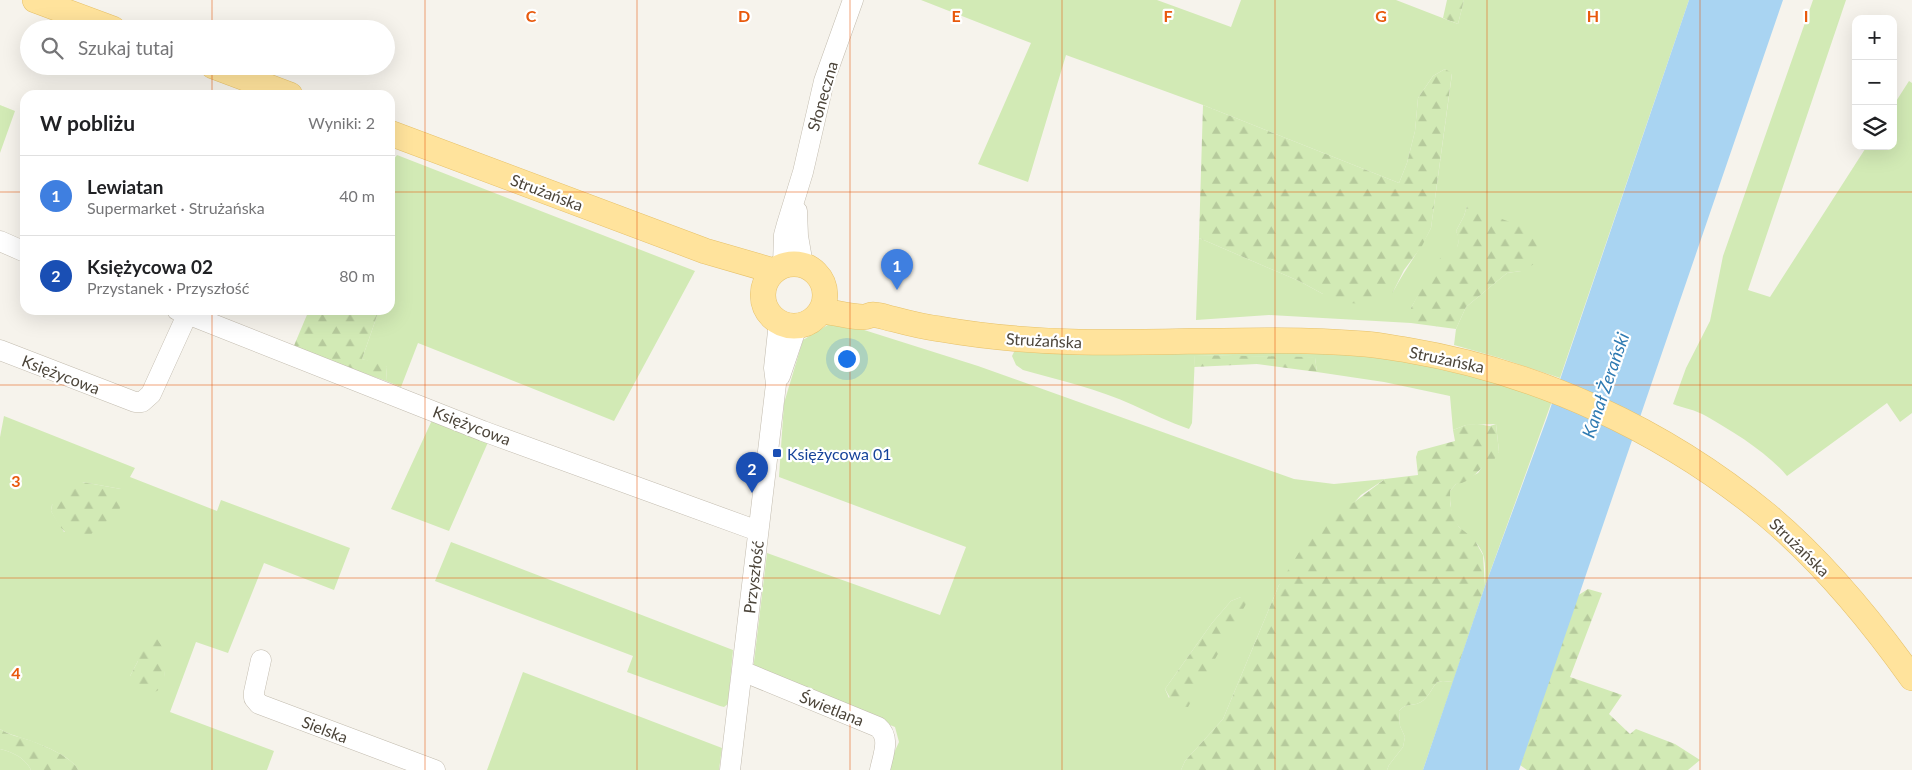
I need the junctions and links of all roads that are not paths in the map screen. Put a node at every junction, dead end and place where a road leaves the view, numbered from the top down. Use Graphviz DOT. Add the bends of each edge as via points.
graph roads {
  1 [pos="35,0"];
  2 [pos="853,0"];
  3 [pos="89,20"];
  4 [pos="237,75"];
  5 [pos="277,90"];
  6 [pos="395,135"];
  7 [pos="0,241"];
  8 [pos="20,250"];
  9 [pos="781,273"];
  10 [pos="824,302"];
  11 [pos="181,315"];
  12 [pos="187,315"];
  13 [pos="788,324"];
  14 [pos="0,350"];
  15 [pos="758,531"];
  16 [pos="261,660"];
  17 [pos="742,671"];
  18 [pos="1912,678"];
  19 [pos="435,770"];
  20 [pos="730,770"];
  21 [pos="880,770"];
  1 -- 3 [label="main road"];
  2 -- 9 [label="street, Słoneczna" via="824,81 796,194 798,236"];
  4 -- 5 [label="main road"];
  6 -- 9 [label="main road, Strużańska" via="705,251 755,284"];
  7 -- 8 [label="street"];
  9 -- 10 [label="main road" via="812,269 824,284"];
  9 -- 13 [label="main road" via="766,308"];
  10 -- 13 [label="main road" via="806,324"];
  10 -- 18 [label="main road, Strużańska" via="862,305 872,314 938,329 1003,338 1079,342 1252,339 1367,344 1449,358 1532,382 1601,411 1668,445 1767,515 1842,589"];
  11 -- 14 [label="street, Księżycowa" via="151,394 142,402"];
  12 -- 15 [label="street, Księżycowa" via="483,431"];
  13 -- 15 [label="street, Przyszłość" via="774,368 776,384"];
  15 -- 17 [label="street, Przyszłość"];
  16 -- 19 [label="street, Sielska" via="254,692 259,704"];
  17 -- 20 [label="street, Przyszłość"];
  17 -- 21 [label="street, Świetlana" via="878,727 886,740"];
}
